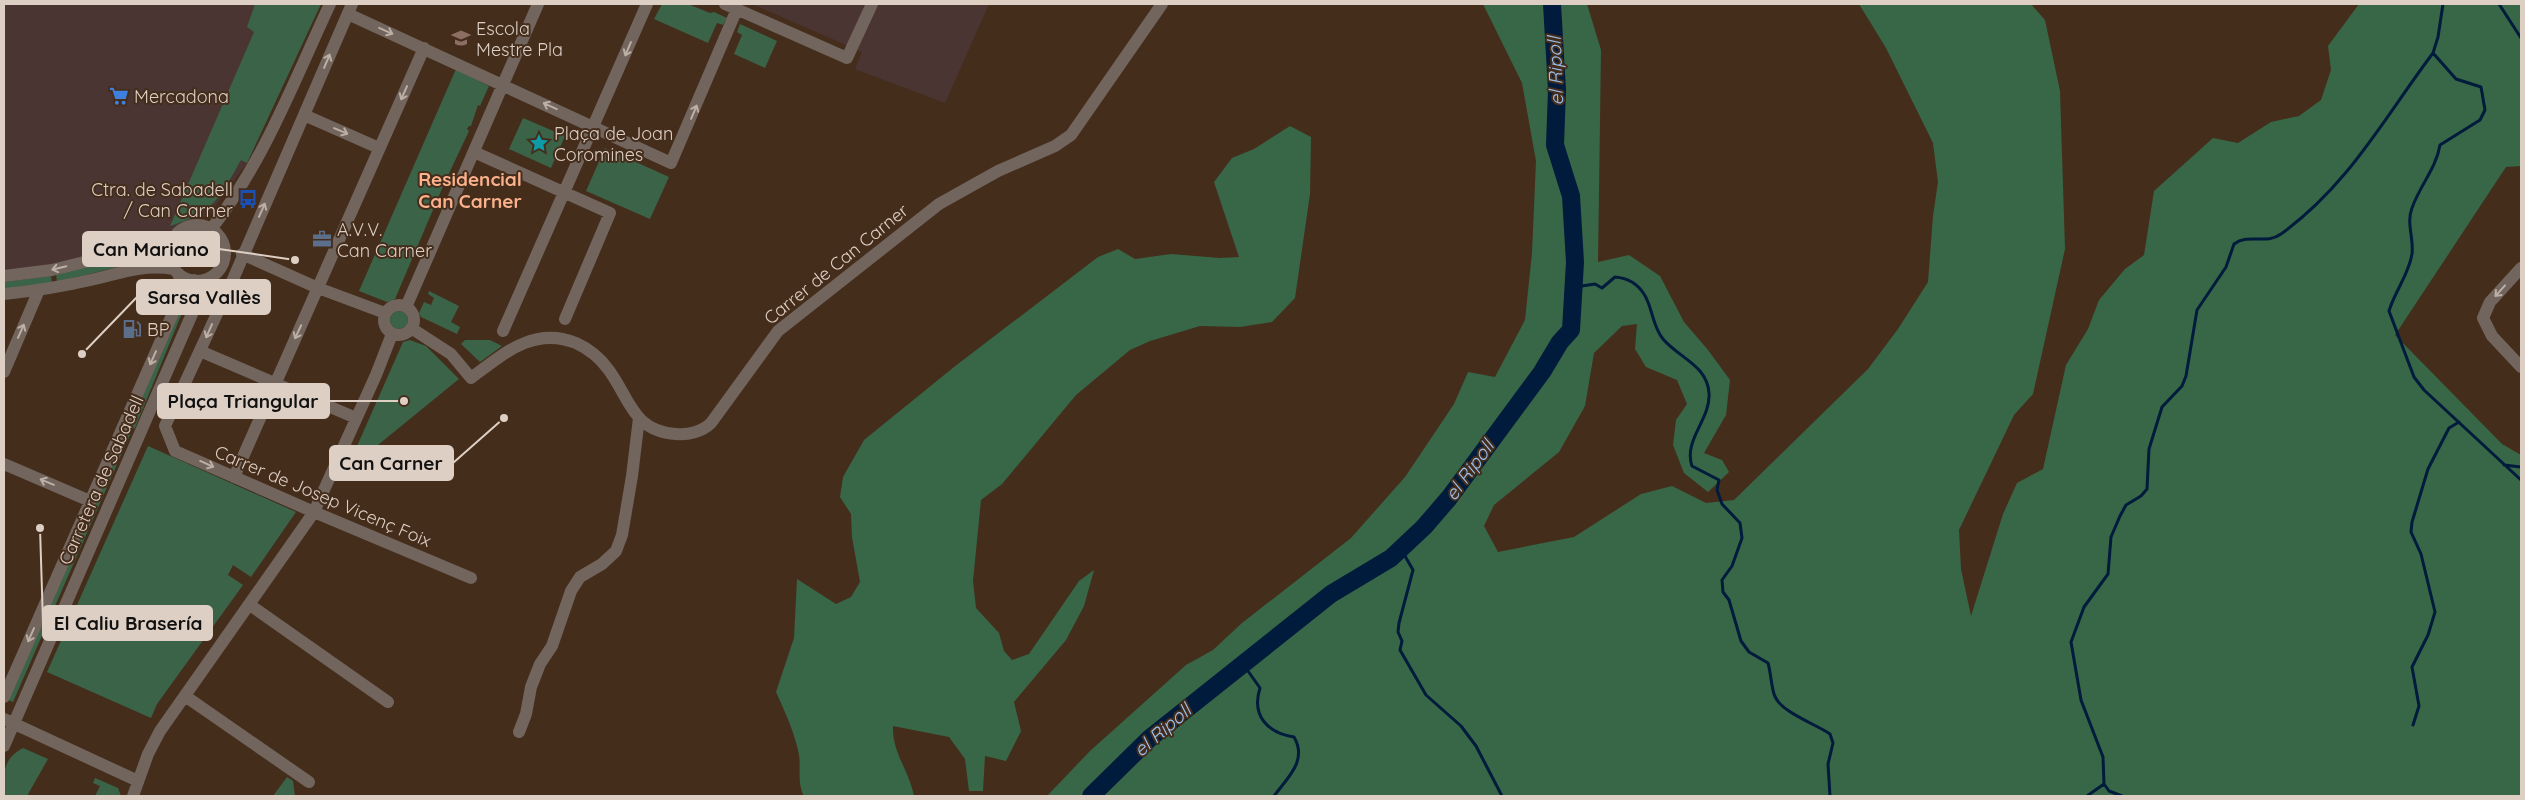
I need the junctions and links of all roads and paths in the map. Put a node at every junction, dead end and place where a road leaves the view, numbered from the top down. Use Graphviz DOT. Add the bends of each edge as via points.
graph roads {
  1 [pos="330,4"];
  2 [pos="538,4"];
  3 [pos="647,4"];
  4 [pos="725,4"];
  5 [pos="872,4"];
  6 [pos="1162,4"];
  7 [pos="350,9"];
  8 [pos="737,9"];
  9 [pos="424,48"];
  10 [pos="502,84"];
  11 [pos="304,115"];
  12 [pos="594,127"];
  13 [pos="379,148"];
  14 [pos="474,152"];
  15 [pos="566,194"];
  16 [pos="212,228"];
  17 [pos="174,237"];
  18 [pos="242,254"];
  19 [pos="2521,268"];
  20 [pos="177,271"];
  21 [pos="4,276"];
  22 [pos="194,280"];
  23 [pos="318,288"];
  24 [pos="39,290"];
  25 [pos="4,294"];
  26 [pos="406,306"];
  27 [pos="385,313"];
  28 [pos="565,319"];
  29 [pos="412,328"];
  30 [pos="504,331"];
  31 [pos="392,334"];
  32 [pos="200,351"];
  33 [pos="2521,367"];
  34 [pos="4,372"];
  35 [pos="275,382"];
  36 [pos="356,418"];
  37 [pos="639,418"];
  38 [pos="4,464"];
  39 [pos="234,477"];
  40 [pos="90,501"];
  41 [pos="314,512"];
  42 [pos="471,578"];
  43 [pos="250,605"];
  44 [pos="186,696"];
  45 [pos="4,697"];
  46 [pos="388,702"];
  47 [pos="9,721"];
  48 [pos="519,732"];
  49 [pos="4,746"];
  50 [pos="138,781"];
  51 [pos="309,782"];
  52 [pos="133,796"];
  1 -- 16 [label="street" via="264,148 244,184"];
  2 -- 10 [label="street"];
  3 -- 12 [label="street, one-way"];
  4 -- 8 [label="street"];
  5 -- 8 [label="street" via="847,58"];
  6 -- 37 [label="street, Carrer de Can Carner" via="1071,135 939,204 778,331 705,428 686,434 671,434 653,428"];
  7 -- 9 [label="street, one-way"];
  11 -- 7 [label="street, one-way"];
  12 -- 8 [label="street, one-way" via="671,163"];
  9 -- 10 [label="street"];
  9 -- 13 [label="street, one-way"];
  12 -- 10 [label="street, one-way"];
  10 -- 14 [label="street"];
  11 -- 13 [label="street, one-way"];
  18 -- 11 [label="street, one-way"];
  12 -- 15 [label="street"];
  13 -- 23 [label="street"];
  14 -- 15 [label="street"];
  14 -- 26 [label="street"];
  15 -- 28 [label="street" via="610,213"];
  15 -- 30 [label="street"];
  16 -- 17 [label="street" via="188,226"];
  16 -- 22 [label="street" via="224,246 223,264 210,278"];
  17 -- 20 [label="street" via="169,255"];
  17 -- 21 [label="street, one-way" via="52,270"];
  18 -- 23 [label="street"];
  18 -- 32 [label="street, one-way"];
  19 -- 33 [label="street, one-way" via="2490,302 2484,318 2492,336"];
  20 -- 22 [label="street"];
  20 -- 24 [label="street" via="156,266 125,270"];
  20 -- 40 [label="street, one-way" via="180,293 177,304"];
  22 -- 47 [label="street, Carretera de Sabadell" via="192,314"];
  23 -- 27 [label="street"];
  23 -- 35 [label="street, one-way"];
  24 -- 25 [label="street"];
  34 -- 24 [label="street, one-way"];
  26 -- 27 [label="street" via="396,305"];
  26 -- 29 [label="street" via="414,318"];
  27 -- 31 [label="street" via="384,323"];
  29 -- 31 [label="street" via="405,334"];
  29 -- 37 [label="street, Carrer de Can Carner" via="451,354 470,378 502,354 530,340 553,337 572,342 601,360"];
  31 -- 36 [label="street"];
  32 -- 35 [label="street"];
  32 -- 39 [label="street, Carrer de Josep Vicenç Foix, one-way" via="165,426 176,450"];
  35 -- 36 [label="street"];
  35 -- 39 [label="street"];
  36 -- 41 [label="street"];
  37 -- 48 [label="street" via="622,536 616,551 580,577 571,591 552,646 531,687"];
  40 -- 38 [label="street, one-way"];
  39 -- 41 [label="street, Carrer de Josep Vicenç Foix"];
  40 -- 45 [label="street, one-way"];
  41 -- 42 [label="street, Carrer de Josep Vicenç Foix"];
  41 -- 43 [label="street"];
  43 -- 44 [label="street"];
  43 -- 46 [label="street"];
  44 -- 50 [label="street" via="160,731"];
  44 -- 51 [label="street"];
  47 -- 49 [label="street, Carretera de Sabadell"];
  47 -- 50 [label="street"];
  50 -- 52 [label="street"];
}
